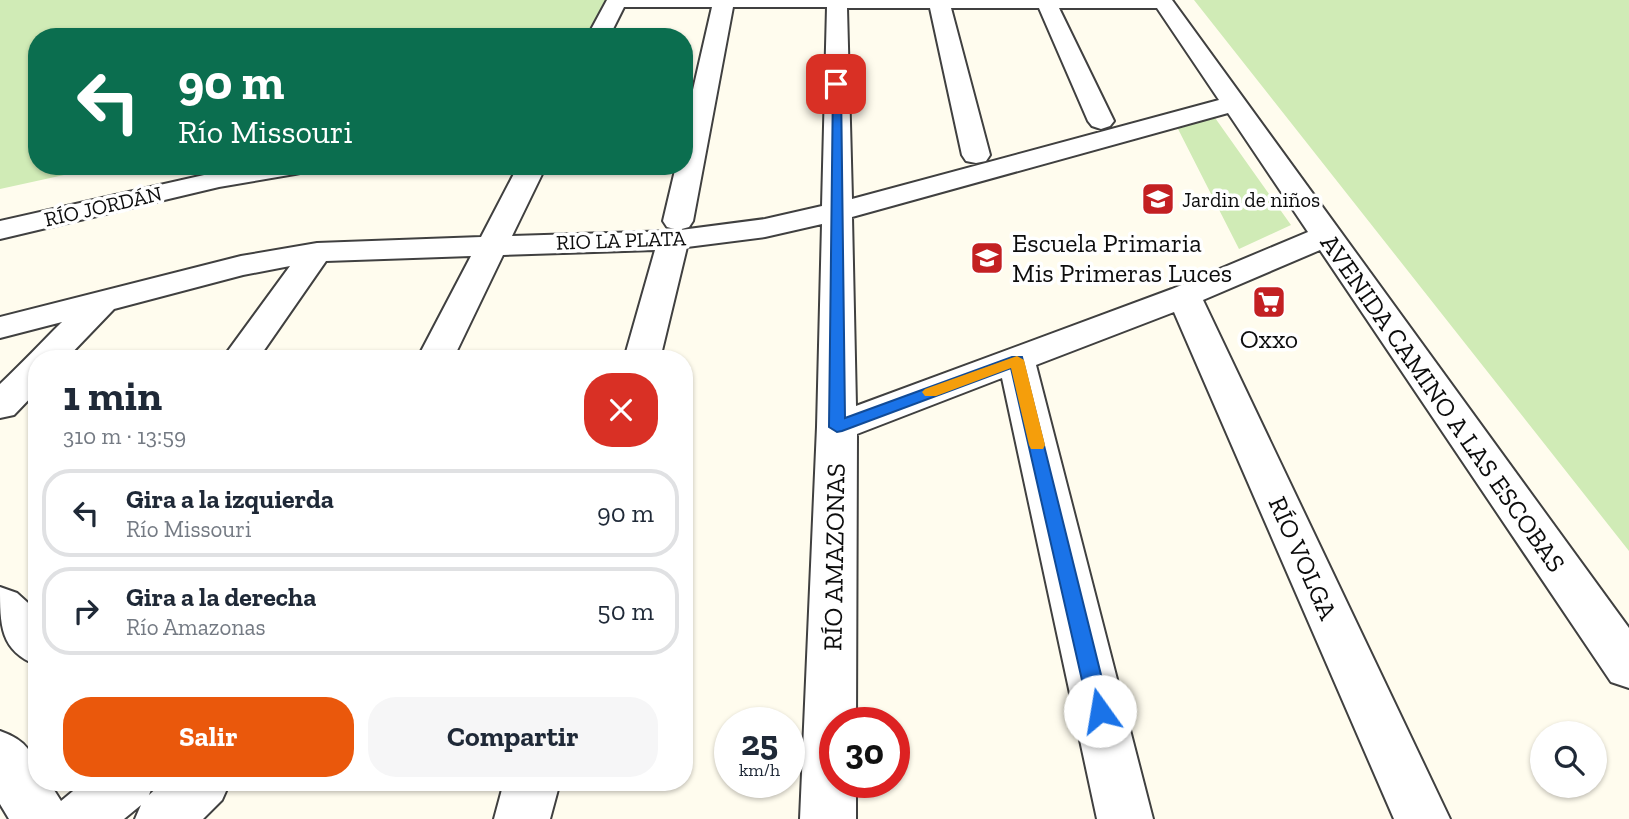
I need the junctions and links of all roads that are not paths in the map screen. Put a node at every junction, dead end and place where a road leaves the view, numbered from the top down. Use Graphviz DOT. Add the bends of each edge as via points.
graph roads {
  1 [pos="617,0"];
  2 [pos="724,1"];
  3 [pos="837,1"];
  4 [pos="939,1"];
  5 [pos="1046,1"];
  6 [pos="1162,1"];
  7 [pos="603,28"];
  8 [pos="1229,94"];
  9 [pos="1101,121"];
  10 [pos="693,149"];
  11 [pos="976,155"];
  12 [pos="242,175"];
  13 [pos="528,175"];
  14 [pos="688,175"];
  15 [pos="836,203"];
  16 [pos="0,230"];
  17 [pos="676,230"];
  18 [pos="498,236"];
  19 [pos="1326,236"];
  20 [pos="317,252"];
  21 [pos="1184,296"];
  22 [pos="103,301"];
  23 [pos="0,305"];
  24 [pos="0,328"];
  25 [pos="55,350"];
  26 [pos="246,350"];
  27 [pos="440,350"];
  28 [pos="644,350"];
  29 [pos="1017,360"];
  30 [pos="28,378"];
  31 [pos="0,406"];
  32 [pos="837,427"];
  33 [pos="1629,667"];
  34 [pos="0,755"];
  35 [pos="530,791"];
  36 [pos="162,800"];
  37 [pos="41,819"];
  38 [pos="82,819"];
  39 [pos="523,819"];
  40 [pos="828,819"];
  41 [pos="1125,819"];
  42 [pos="1422,819"];
  1 -- 2 [label="street"];
  1 -- 7 [label="street"];
  2 -- 3 [label="street"];
  2 -- 10 [label="street"];
  3 -- 4 [label="street"];
  3 -- 15 [label="street, RÍO AMAZONAS"];
  4 -- 5 [label="street"];
  4 -- 11 [label="street"];
  5 -- 6 [label="street"];
  5 -- 9 [label="street"];
  6 -- 8 [label="street, AVENIDA CAMINO A LAS ESCOBAS"];
  8 -- 9 [label="street, RIO LA PLATA"];
  8 -- 15 [label="street, RIO LA PLATA"];
  8 -- 19 [label="street, AVENIDA CAMINO A LAS ESCOBAS"];
  9 -- 11 [label="street, RIO LA PLATA"];
  11 -- 15 [label="street, RIO LA PLATA"];
  12 -- 16 [label="street, RÍO JORDÁN"];
  13 -- 18 [label="street"];
  14 -- 17 [label="street"];
  15 -- 17 [label="street, RIO LA PLATA" via="765,229"];
  15 -- 32 [label="street, RÍO AMAZONAS"];
  17 -- 18 [label="street, RIO LA PLATA"];
  17 -- 28 [label="street"];
  18 -- 20 [label="street, RIO LA PLATA"];
  18 -- 23 [label="street, RIO LA PLATA" via="332,233 290,238"];
  18 -- 27 [label="street"];
  19 -- 21 [label="street"];
  19 -- 33 [label="street, AVENIDA CAMINO A LAS ESCOBAS"];
  20 -- 22 [label="street, RIO LA PLATA"];
  20 -- 26 [label="street"];
  21 -- 29 [label="street"];
  21 -- 42 [label="street, RÍO VOLGA"];
  22 -- 24 [label="street, RIO LA PLATA"];
  22 -- 25 [label="street"];
  29 -- 32 [label="street"];
  29 -- 41 [label="street"];
  30 -- 31 [label="street"];
  32 -- 40 [label="street, RÍO AMAZONAS"];
  34 -- 37 [label="street"];
  35 -- 39 [label="street"];
  36 -- 38 [label="street"];
}
